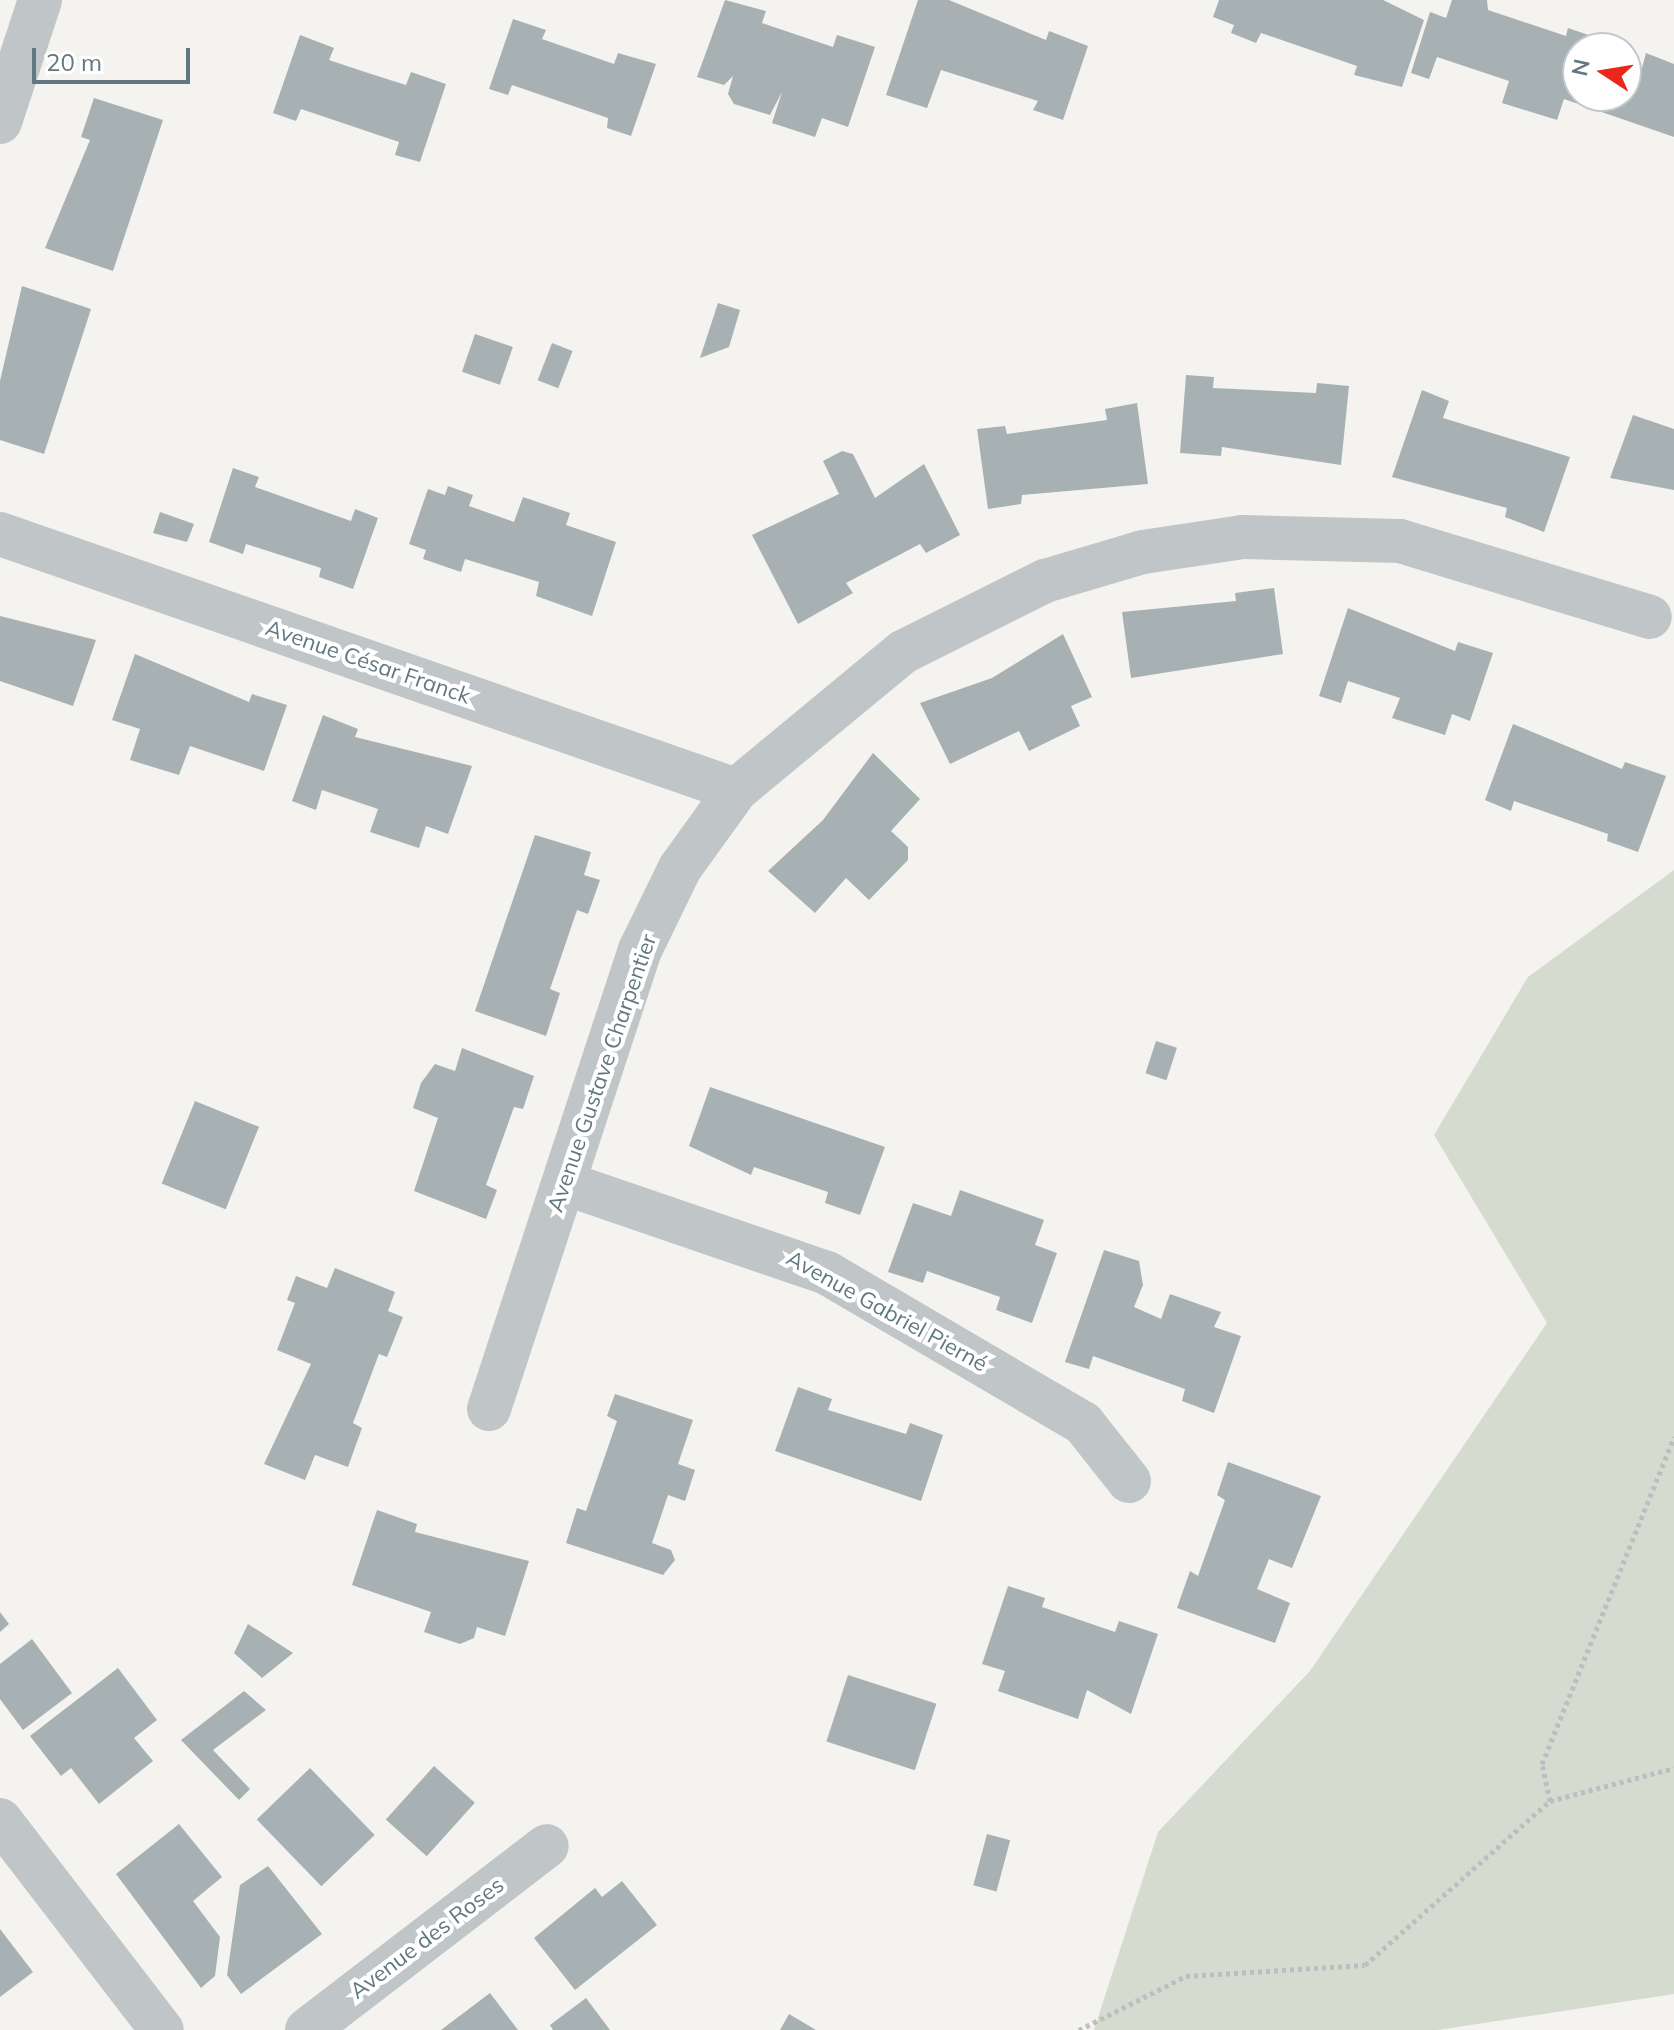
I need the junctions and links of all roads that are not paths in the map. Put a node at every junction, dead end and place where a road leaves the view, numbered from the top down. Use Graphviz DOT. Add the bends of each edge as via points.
graph roads {
  1 [pos="40,0"];
  2 [pos="0,122"];
  3 [pos="0,534"];
  4 [pos="1650,617"];
  5 [pos="736,790"];
  6 [pos="564,1183"];
  7 [pos="489,1409"];
  8 [pos="1129,1481"];
  9 [pos="0,1820"];
  10 [pos="547,1846"];
  11 [pos="162,2030"];
  12 [pos="307,2030"];
  1 -- 2 [label="street"];
  3 -- 5 [label="street, Avenue César Franck"];
  4 -- 5 [label="street, Avenue Gustave Charpentier" via="1400,541 1256,536 1143,552 1045,581 950,624 826,709"];
  5 -- 6 [label="street, Avenue Gustave Charpentier" via="680,868 640,950"];
  6 -- 7 [label="street, Avenue Gustave Charpentier"];
  6 -- 8 [label="street, Avenue Gabriel Pierné" via="827,1273 1083,1423"];
  9 -- 11 [label="street"];
  10 -- 12 [label="street, Avenue des Roses"];
}
